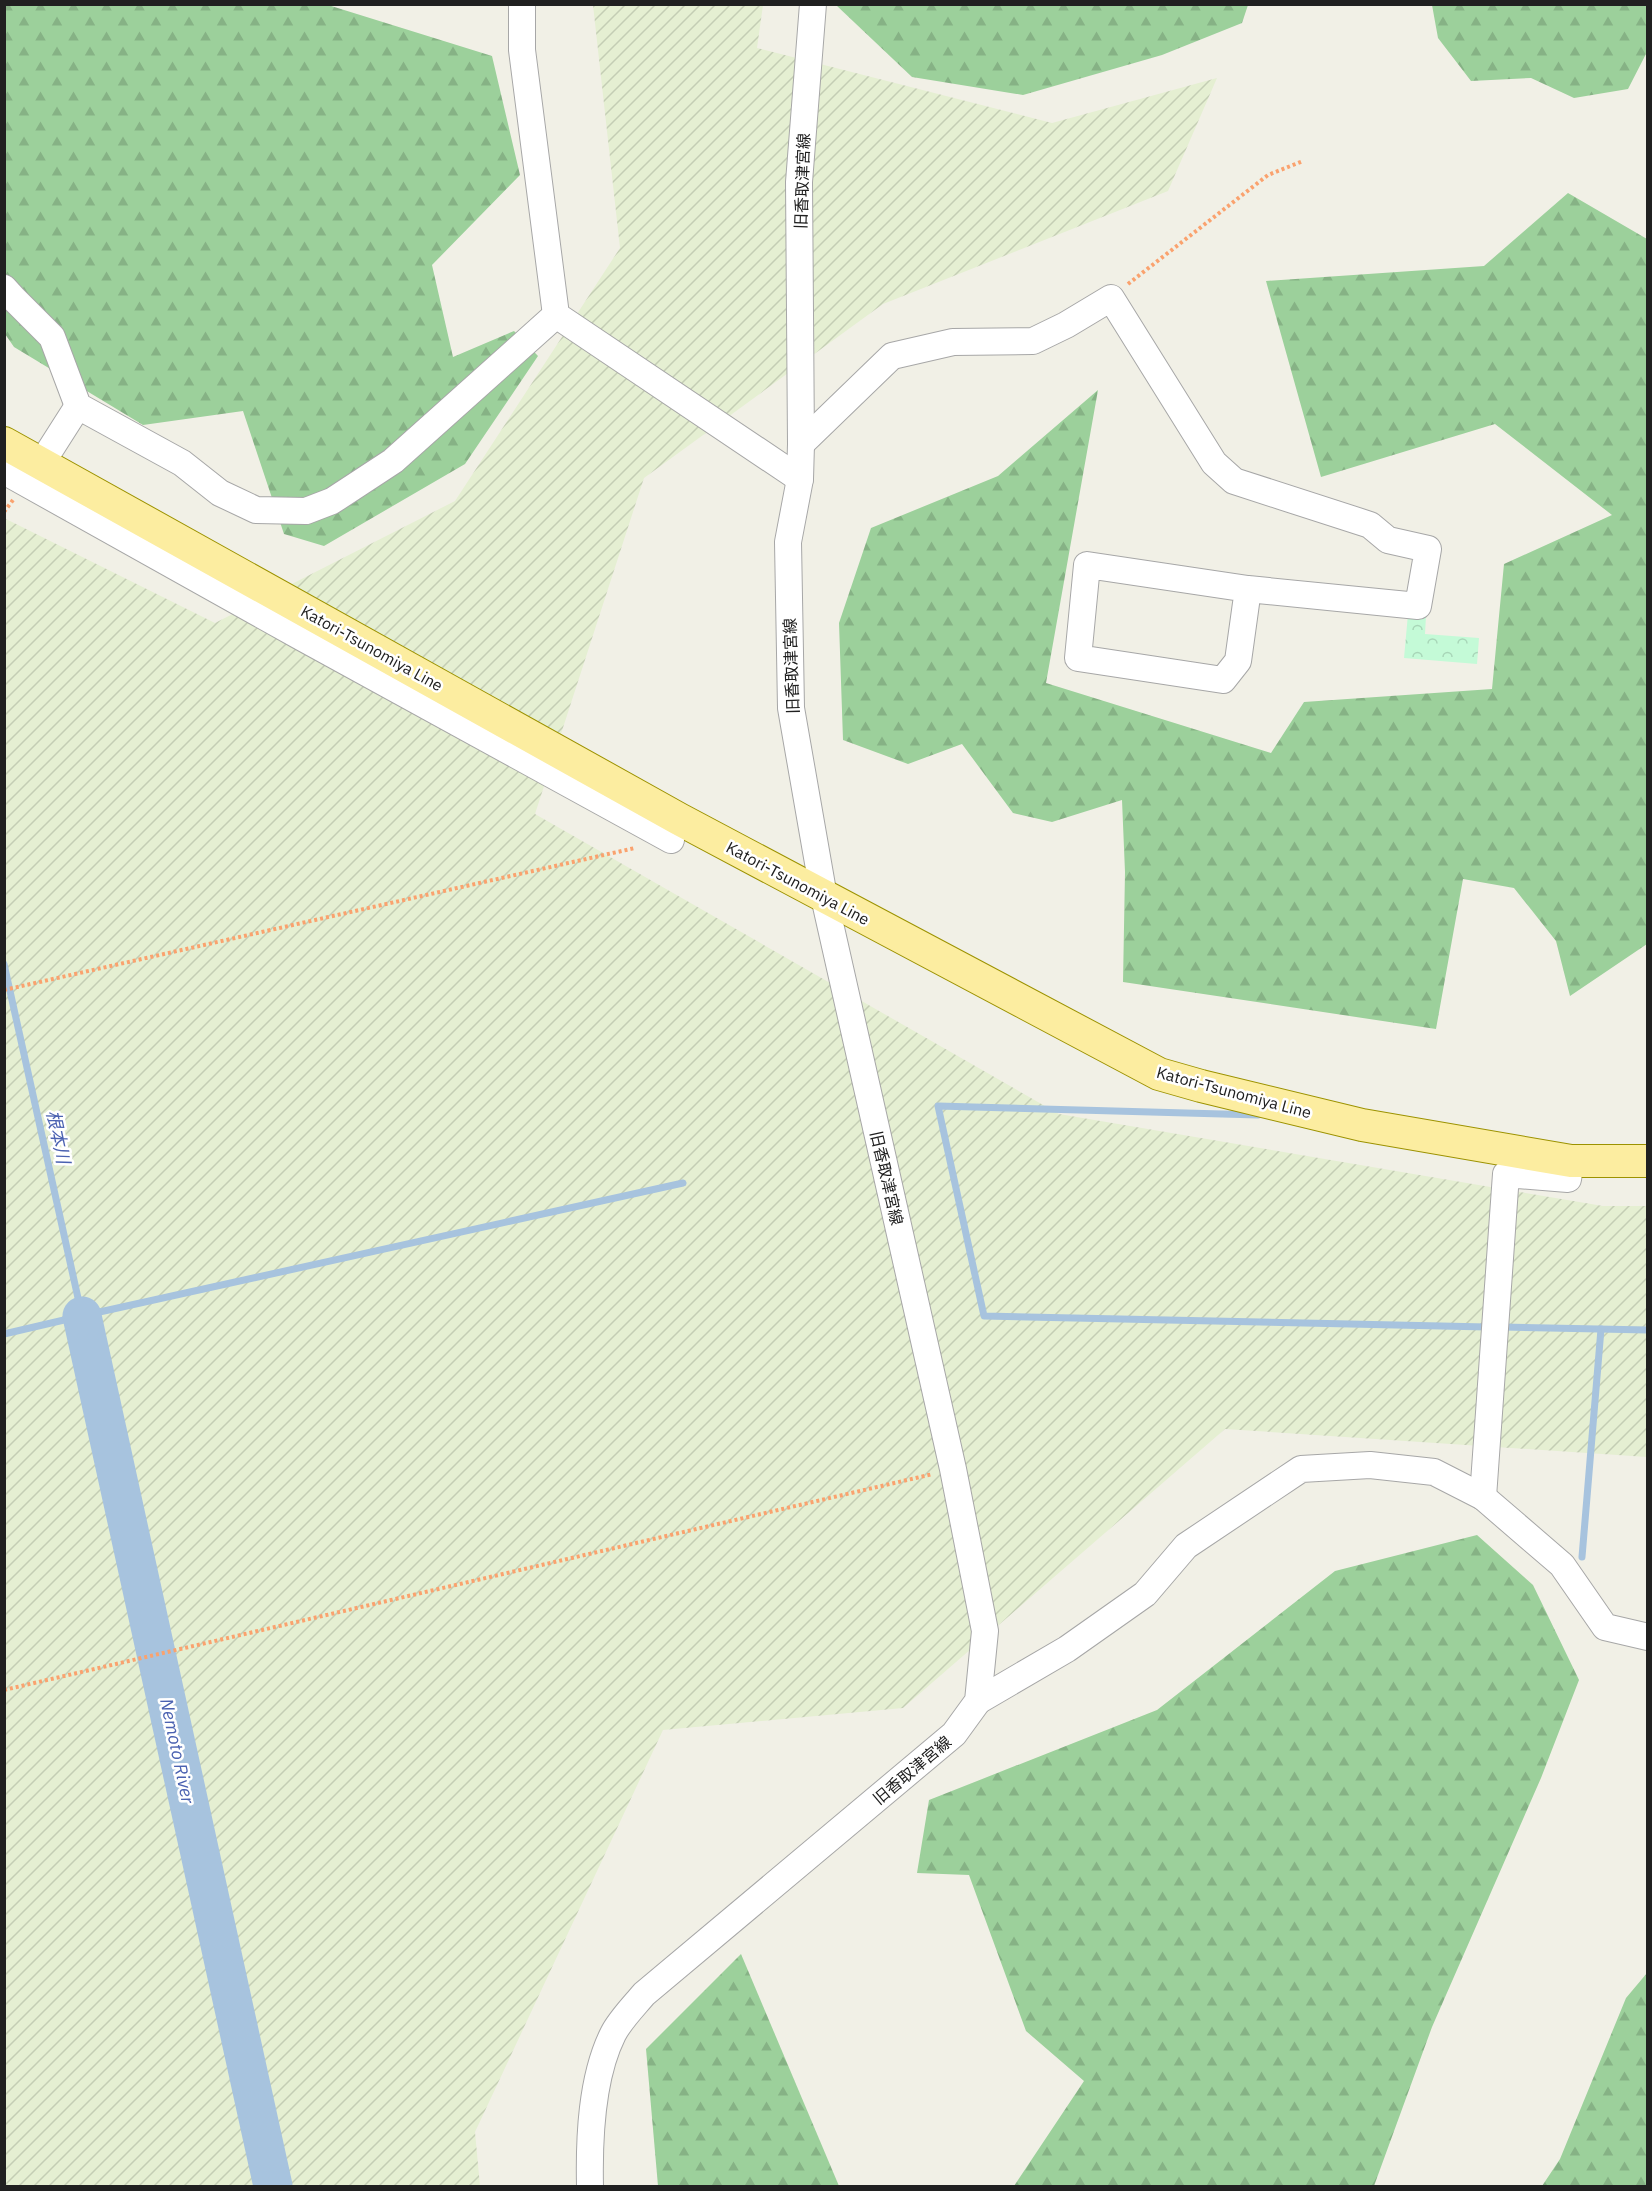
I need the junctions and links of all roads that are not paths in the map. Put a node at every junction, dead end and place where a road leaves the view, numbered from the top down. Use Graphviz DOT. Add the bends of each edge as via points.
graph roads {
  1 [pos="522,4"];
  2 [pos="813,4"];
  3 [pos="4,288"];
  4 [pos="556,315"];
  5 [pos="78,406"];
  6 [pos="4,443"];
  7 [pos="801,444"];
  8 [pos="41,464"];
  9 [pos="4,471"];
  10 [pos="800,479"];
  11 [pos="1248,589"];
  12 [pos="671,840"];
  13 [pos="824,897"];
  14 [pos="1571,1161"];
  15 [pos="1647,1161"];
  16 [pos="1483,1497"];
  17 [pos="1647,1637"];
  18 [pos="978,1701"];
  19 [pos="590,2187"];
  1 -- 4 [label="street" via="522,50"];
  2 -- 7 [label="street, 旧香取津宮線" via="799,183"];
  3 -- 5 [label="street" via="52,337"];
  4 -- 5 [label="street" via="393,461 332,501 306,511 256,510 220,493 182,463"];
  4 -- 10 [label="street"];
  5 -- 8 [label="street"];
  6 -- 8 [label="main road, Katori-Tsunomiya Line"];
  7 -- 10 [label="street, 旧香取津宮線"];
  7 -- 11 [label="street" via="891,356 953,342 1033,340 1111,298 1214,463 1234,481 1370,525 1388,540 1428,549 1418,606"];
  8 -- 13 [label="main road, Katori-Tsunomiya Line"];
  9 -- 12 [label="street"];
  10 -- 13 [label="street, 旧香取津宮線" via="788,542 791,708"];
  11 -- 11 [label="street" via="1087,565 1078,658 1223,680 1238,661"];
  13 -- 14 [label="main road, Katori-Tsunomiya Line" via="1159,1074 1362,1125"];
  13 -- 18 [label="street, 旧香取津宮線" via="953,1469 985,1632"];
  14 -- 15 [label="main road, Katori-Tsunomiya Line"];
  14 -- 16 [label="street" via="1568,1179 1506,1174"];
  16 -- 17 [label="street" via="1562,1565 1605,1627"];
  16 -- 18 [label="street" via="1434,1472 1370,1465 1301,1469 1186,1546 1144,1594 1067,1649"];
  18 -- 19 [label="street, 旧香取津宮線" via="954,1734 644,1994 613,2034 598,2077 590,2141"];
}
